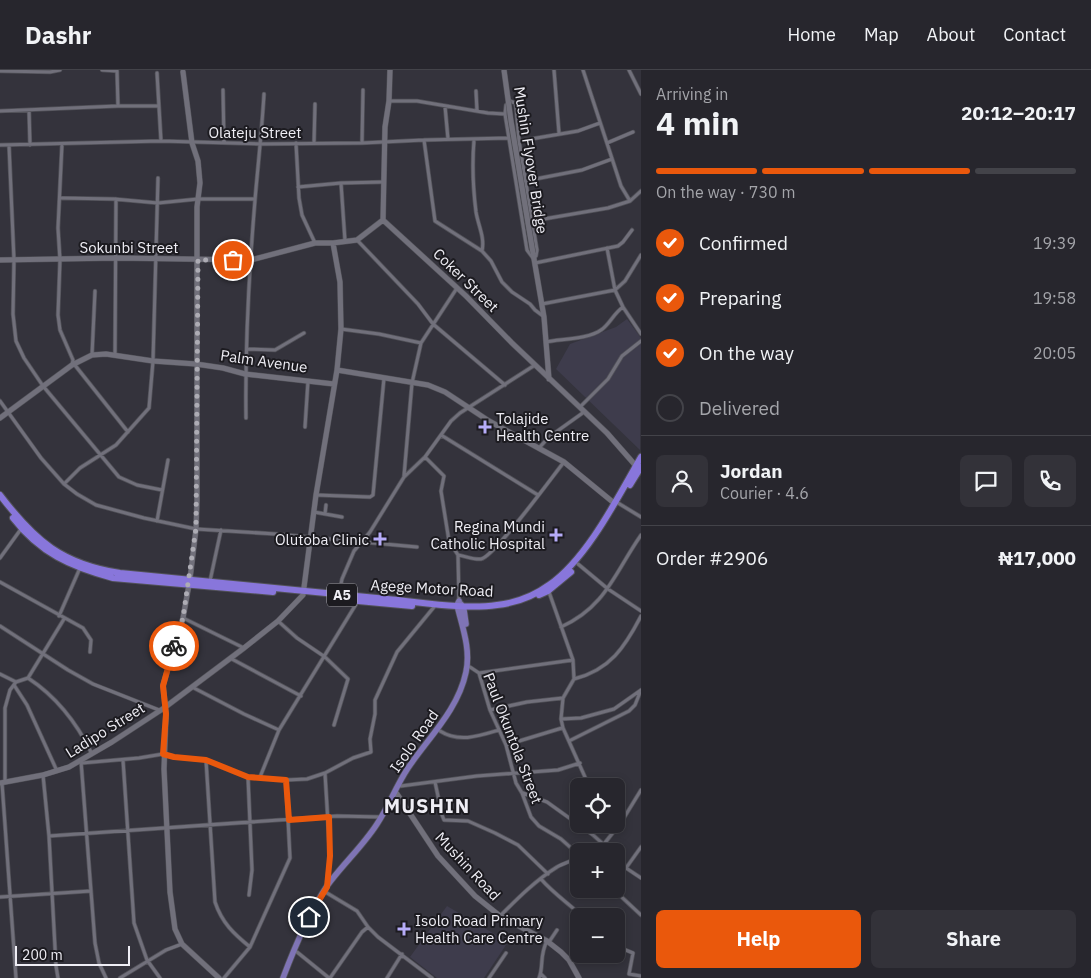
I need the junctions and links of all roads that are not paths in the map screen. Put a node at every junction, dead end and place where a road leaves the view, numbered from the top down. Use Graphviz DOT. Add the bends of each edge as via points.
graph roads {
  1 [pos="60,70"];
  2 [pos="102,70"];
  3 [pos="390,70"];
  4 [pos="504,70"];
  5 [pos="554,70"];
  6 [pos="583,70"];
  7 [pos="629,70"];
  8 [pos="0,71"];
  9 [pos="183,72"];
  10 [pos="157,73"];
  11 [pos="223,90"];
  12 [pos="362,90"];
  13 [pos="476,91"];
  14 [pos="264,94"];
  15 [pos="641,94"];
  16 [pos="389,101"];
  17 [pos="315,104"];
  18 [pos="118,106"];
  19 [pos="159,106"];
  20 [pos="445,106"];
  21 [pos="29,110"];
  22 [pos="0,111"];
  23 [pos="477,111"];
  24 [pos="505,114"];
  25 [pos="600,123"];
  26 [pos="633,132"];
  27 [pos="559,133"];
  28 [pos="509,138"];
  29 [pos="448,139"];
  30 [pos="424,140"];
  31 [pos="474,140"];
  32 [pos="161,141"];
  33 [pos="519,141"];
  34 [pos="384,142"];
  35 [pos="192,143"];
  36 [pos="224,143"];
  37 [pos="296,143"];
  38 [pos="314,143"];
  39 [pos="362,143"];
  40 [pos="607,143"];
  41 [pos="0,144"];
  42 [pos="62,144"];
  43 [pos="261,144"];
  44 [pos="9,145"];
  45 [pos="30,145"];
  46 [pos="612,159"];
  47 [pos="158,178"];
  48 [pos="525,181"];
  49 [pos="383,182"];
  50 [pos="341,183"];
  51 [pos="298,187"];
  52 [pos="641,190"];
  53 [pos="60,198"];
  54 [pos="116,199"];
  55 [pos="198,199"];
  56 [pos="255,199"];
  57 [pos="630,201"];
  58 [pos="158,203"];
  59 [pos="383,220"];
  60 [pos="532,222"];
  61 [pos="632,230"];
  62 [pos="357,240"];
  63 [pos="345,241"];
  64 [pos="315,243"];
  65 [pos="333,243"];
  66 [pos="607,248"];
  67 [pos="482,251"];
  68 [pos="641,255"];
  69 [pos="117,258"];
  70 [pos="156,258"];
  71 [pos="533,258"];
  72 [pos="0,260"];
  73 [pos="14,260"];
  74 [pos="60,260"];
  75 [pos="198,260"];
  76 [pos="250,260"];
  77 [pos="457,288"];
  78 [pos="615,290"];
  79 [pos="95,291"];
  80 [pos="542,304"];
  81 [pos="622,307"];
  82 [pos="544,317"];
  83 [pos="433,324"];
  84 [pos="341,329"];
  85 [pos="304,333"];
  86 [pos="641,334"];
  87 [pos="641,341"];
  88 [pos="546,342"];
  89 [pos="421,343"];
  90 [pos="247,349"];
  91 [pos="92,355"];
  92 [pos="115,355"];
  93 [pos="153,361"];
  94 [pos="73,364"];
  95 [pos="196,364"];
  96 [pos="535,365"];
  97 [pos="337,370"];
  98 [pos="245,374"];
  99 [pos="384,378"];
  100 [pos="549,379"];
  101 [pos="308,380"];
  102 [pos="412,383"];
  103 [pos="334,384"];
  104 [pos="505,385"];
  105 [pos="44,386"];
  106 [pos="0,401"];
  107 [pos="469,407"];
  108 [pos="580,407"];
  109 [pos="8,412"];
  110 [pos="584,412"];
  111 [pos="0,418"];
  112 [pos="246,418"];
  113 [pos="305,427"];
  114 [pos="128,432"];
  115 [pos="441,435"];
  116 [pos="539,448"];
  117 [pos="101,455"];
  118 [pos="425,457"];
  119 [pos="641,457"];
  120 [pos="168,460"];
  121 [pos="564,462"];
  122 [pos="639,467"];
  123 [pos="404,477"];
  124 [pos="64,484"];
  125 [pos="162,490"];
  126 [pos="0,495"];
  127 [pos="316,495"];
  128 [pos="538,495"];
  129 [pos="0,501"];
  130 [pos="616,503"];
  131 [pos="326,505"];
  132 [pos="314,512"];
  133 [pos="325,514"];
  134 [pos="342,516"];
  135 [pos="641,517"];
  136 [pos="157,520"];
  137 [pos="196,528"];
  138 [pos="21,529"];
  139 [pos="221,530"];
  140 [pos="641,535"];
  141 [pos="311,537"];
  142 [pos="361,541"];
  143 [pos="417,548"];
  144 [pos="458,555"];
  145 [pos="0,558"];
  146 [pos="578,564"];
  147 [pos="80,568"];
  148 [pos="0,582"];
  149 [pos="189,582"];
  150 [pos="210,582"];
  151 [pos="608,589"];
  152 [pos="548,591"];
  153 [pos="304,593"];
  154 [pos="339,595"];
  155 [pos="358,602"];
  156 [pos="460,606"];
  157 [pos="434,607"];
  158 [pos="641,611"];
  159 [pos="59,616"];
  160 [pos="641,616"];
  161 [pos="64,618"];
  162 [pos="183,618"];
  163 [pos="278,621"];
  164 [pos="0,626"];
  165 [pos="561,627"];
  166 [pos="244,648"];
  167 [pos="90,652"];
  168 [pos="42,653"];
  169 [pos="172,655"];
  170 [pos="324,657"];
  171 [pos="230,658"];
  172 [pos="573,660"];
  173 [pos="183,666"];
  174 [pos="470,667"];
  175 [pos="479,673"];
  176 [pos="0,674"];
  177 [pos="28,678"];
  178 [pos="574,679"];
  179 [pos="15,684"];
  180 [pos="191,687"];
  181 [pos="641,690"];
  182 [pos="300,696"];
  183 [pos="563,698"];
  184 [pos="614,708"];
  185 [pos="162,709"];
  186 [pos="490,710"];
  187 [pos="617,718"];
  188 [pos="562,719"];
  189 [pos="334,725"];
  190 [pos="563,728"];
  191 [pos="279,730"];
  192 [pos="499,730"];
  193 [pos="440,731"];
  194 [pos="569,741"];
  195 [pos="506,745"];
  196 [pos="92,754"];
  197 [pos="163,754"];
  198 [pos="123,760"];
  199 [pos="206,760"];
  200 [pos="81,762"];
  201 [pos="580,763"];
  202 [pos="58,771"];
  203 [pos="325,773"];
  204 [pos="514,774"];
  205 [pos="43,775"];
  206 [pos="248,777"];
  207 [pos="260,777"];
  208 [pos="586,778"];
  209 [pos="286,780"];
  210 [pos="435,782"];
  211 [pos="3,783"];
  212 [pos="401,786"];
  213 [pos="641,790"];
  214 [pos="522,792"];
  215 [pos="397,794"];
  216 [pos="329,817"];
  217 [pos="381,817"];
  218 [pos="289,820"];
  219 [pos="249,822"];
  220 [pos="209,825"];
  221 [pos="168,828"];
  222 [pos="128,831"];
  223 [pos="87,834"];
  224 [pos="49,836"];
  225 [pos="603,843"];
  226 [pos="605,843"];
  227 [pos="641,847"];
  228 [pos="570,848"];
  229 [pos="570,860"];
  230 [pos="626,868"];
  231 [pos="548,874"];
  232 [pos="641,878"];
  233 [pos="541,879"];
  234 [pos="327,890"];
  235 [pos="91,891"];
  236 [pos="52,895"];
  237 [pos="249,895"];
  238 [pos="0,897"];
  239 [pos="11,897"];
  240 [pos="623,898"];
  241 [pos="573,908"];
  242 [pos="641,915"];
  243 [pos="500,916"];
  244 [pos="368,928"];
  245 [pos="557,930"];
  246 [pos="548,942"];
  247 [pos="182,944"];
  248 [pos="250,948"];
  249 [pos="625,950"];
  250 [pos="297,952"];
  251 [pos="506,953"];
  252 [pos="402,954"];
  253 [pos="147,960"];
  254 [pos="287,974"];
  255 [pos="540,976"];
  256 [pos="641,976"];
  257 [pos="16,978"];
  258 [pos="58,978"];
  259 [pos="106,978"];
  260 [pos="120,978"];
  261 [pos="160,978"];
  262 [pos="220,978"];
  263 [pos="224,978"];
  264 [pos="283,978"];
  265 [pos="330,978"];
  266 [pos="387,978"];
  267 [pos="432,978"];
  268 [pos="489,978"];
  269 [pos="545,978"];
  270 [pos="579,978"];
  1 -- 8 [label="street"];
  2 -- 18 [label="street" via="117,71"];
  3 -- 16 [label="street"];
  4 -- 71 [label="street, Mushin Flyover Bridge, bridge"];
  5 -- 27 [label="street"];
  6 -- 25 [label="street"];
  7 -- 15 [label="street"];
  9 -- 35 [label="street"];
  10 -- 19 [label="street"];
  11 -- 36 [label="street"];
  12 -- 39 [label="street"];
  13 -- 23 [label="street"];
  14 -- 43 [label="street"];
  16 -- 20 [label="street"];
  16 -- 34 [label="street"];
  17 -- 38 [label="street"];
  18 -- 19 [label="street"];
  18 -- 21 [label="street"];
  19 -- 32 [label="street"];
  20 -- 23 [label="street"];
  20 -- 29 [label="street"];
  21 -- 22 [label="street"];
  21 -- 45 [label="street"];
  23 -- 24 [label="street"];
  24 -- 28 [label="street"];
  24 -- 33 [label="street" via="507,103 512,101 516,107"];
  25 -- 27 [label="street" via="578,131"];
  25 -- 40 [label="street"];
  26 -- 40 [label="street"];
  27 -- 33 [label="street"];
  28 -- 31 [label="street, Olateju Street"];
  28 -- 71 [label="street" via="527,250"];
  29 -- 30 [label="street, Olateju Street"];
  29 -- 31 [label="street, Olateju Street"];
  30 -- 34 [label="street, Olateju Street"];
  30 -- 67 [label="street" via="436,221"];
  31 -- 67 [label="street" via="473,180 476,213 484,242"];
  32 -- 35 [label="street, Olateju Street"];
  32 -- 42 [label="street, Olateju Street"];
  33 -- 48 [label="street"];
  34 -- 39 [label="street, Olateju Street"];
  34 -- 49 [label="street"];
  35 -- 36 [label="street, Olateju Street"];
  35 -- 55 [label="street" via="198,161"];
  36 -- 43 [label="street, Olateju Street"];
  37 -- 38 [label="street, Olateju Street"];
  37 -- 43 [label="street, Olateju Street"];
  37 -- 51 [label="street"];
  38 -- 39 [label="street, Olateju Street"];
  40 -- 46 [label="street"];
  41 -- 44 [label="street, Olateju Street"];
  42 -- 45 [label="street, Olateju Street"];
  42 -- 53 [label="street"];
  43 -- 56 [label="street"];
  44 -- 45 [label="street, Olateju Street"];
  44 -- 73 [label="street"];
  46 -- 48 [label="street" via="582,170"];
  46 -- 57 [label="street"];
  47 -- 58 [label="street"];
  48 -- 60 [label="street"];
  49 -- 50 [label="street"];
  49 -- 59 [label="street"];
  50 -- 51 [label="street"];
  50 -- 63 [label="street"];
  51 -- 64 [label="street" via="302,214"];
  52 -- 57 [label="street"];
  53 -- 54 [label="street"];
  53 -- 74 [label="street"];
  54 -- 58 [label="street"];
  54 -- 69 [label="street"];
  55 -- 56 [label="street"];
  55 -- 58 [label="street"];
  55 -- 75 [label="street"];
  56 -- 76 [label="street"];
  57 -- 60 [label="street" via="600,210"];
  58 -- 70 [label="street"];
  59 -- 62 [label="street"];
  59 -- 77 [label="street, Coker Street"];
  60 -- 71 [label="street" via="537,250"];
  61 -- 66 [label="street" via="618,246"];
  62 -- 63 [label="street, Sokunbi Street"];
  62 -- 83 [label="street"];
  63 -- 65 [label="street, Sokunbi Street"];
  64 -- 65 [label="street, Sokunbi Street"];
  64 -- 76 [label="street, Sokunbi Street"];
  65 -- 84 [label="street" via="340,282"];
  66 -- 71 [label="street"];
  66 -- 78 [label="street"];
  67 -- 82 [label="street" via="502,282"];
  68 -- 78 [label="street" via="625,281"];
  69 -- 70 [label="street, Sokunbi Street"];
  69 -- 74 [label="street, Sokunbi Street"];
  69 -- 92 [label="street"];
  70 -- 75 [label="street, Sokunbi Street"];
  70 -- 93 [label="street"];
  71 -- 80 [label="street, Mushin Flyover Bridge"];
  72 -- 73 [label="street, Sokunbi Street"];
  73 -- 74 [label="street, Sokunbi Street"];
  73 -- 105 [label="street" via="16,341"];
  74 -- 94 [label="street" via="58,315"];
  75 -- 76 [label="street, Sokunbi Street"];
  75 -- 95 [label="street"];
  76 -- 90 [label="street"];
  77 -- 83 [label="street"];
  77 -- 96 [label="street, Coker Street"];
  78 -- 80 [label="street"];
  78 -- 81 [label="street"];
  79 -- 91 [label="street"];
  80 -- 82 [label="street, Mushin Flyover Bridge"];
  81 -- 86 [label="street"];
  81 -- 88 [label="street" via="601,331"];
  82 -- 88 [label="street, Mushin Flyover Bridge"];
  83 -- 89 [label="street"];
  83 -- 104 [label="street"];
  84 -- 89 [label="street"];
  84 -- 97 [label="street"];
  85 -- 90 [label="street" via="275,350"];
  87 -- 108 [label="street" via="622,356 608,379"];
  88 -- 100 [label="street, Mushin Flyover Bridge"];
  89 -- 102 [label="street"];
  90 -- 98 [label="street"];
  91 -- 92 [label="street, Palm Avenue"];
  91 -- 94 [label="street, Palm Avenue"];
  92 -- 93 [label="street, Palm Avenue"];
  93 -- 95 [label="street, Palm Avenue"];
  93 -- 114 [label="street" via="149,408"];
  94 -- 105 [label="street, Palm Avenue"];
  94 -- 114 [label="street"];
  95 -- 98 [label="street, Palm Avenue"];
  95 -- 137 [label="street"];
  96 -- 100 [label="street, Coker Street"];
  96 -- 104 [label="street"];
  97 -- 99 [label="street"];
  97 -- 103 [label="street"];
  98 -- 101 [label="street, Palm Avenue"];
  98 -- 112 [label="street"];
  99 -- 102 [label="street"];
  99 -- 127 [label="street" via="373,495"];
  100 -- 108 [label="street, Coker Street"];
  101 -- 103 [label="street, Palm Avenue"];
  101 -- 113 [label="street"];
  102 -- 107 [label="street" via="433,386"];
  102 -- 123 [label="street"];
  103 -- 127 [label="street"];
  104 -- 107 [label="street"];
  105 -- 109 [label="street, Palm Avenue"];
  105 -- 117 [label="street"];
  106 -- 109 [label="street"];
  107 -- 115 [label="street" via="451,421"];
  107 -- 116 [label="street"];
  108 -- 110 [label="street, Coker Street"];
  109 -- 111 [label="street, Palm Avenue"];
  109 -- 124 [label="street"];
  110 -- 116 [label="street"];
  110 -- 122 [label="street, Coker Street"];
  114 -- 117 [label="street"];
  115 -- 118 [label="street"];
  115 -- 128 [label="street"];
  116 -- 121 [label="street"];
  117 -- 124 [label="street" via="80,468"];
  117 -- 125 [label="street" via="119,477"];
  118 -- 123 [label="street"];
  118 -- 144 [label="street" via="444,476 442,499 450,541"];
  119 -- 122 [label="highway, Agege Motor Road / A5"];
  120 -- 125 [label="street"];
  121 -- 128 [label="street"];
  121 -- 130 [label="street"];
  122 -- 130 [label="highway, Agege Motor Road / A5"];
  123 -- 142 [label="street"];
  124 -- 136 [label="street" via="96,505"];
  125 -- 136 [label="street"];
  126 -- 149 [label="highway, Agege Motor Road / A5" via="40,540 74,562 120,573"];
  127 -- 132 [label="street"];
  128 -- 144 [label="street" via="487,556 482,559"];
  129 -- 138 [label="highway, Agege Motor Road / A5"];
  130 -- 135 [label="street"];
  130 -- 146 [label="highway, Agege Motor Road / A5"];
  130 -- 156 [label="highway, Agege Motor Road / A5" via="576,562 549,585 510,603"];
  131 -- 133 [label="street"];
  132 -- 133 [label="street"];
  132 -- 141 [label="street"];
  133 -- 134 [label="street"];
  136 -- 137 [label="street"];
  137 -- 139 [label="street"];
  137 -- 149 [label="street"];
  138 -- 145 [label="street"];
  138 -- 147 [label="highway, Agege Motor Road / A5" via="46,551"];
  139 -- 141 [label="street"];
  139 -- 150 [label="street"];
  140 -- 151 [label="street"];
  141 -- 142 [label="street"];
  141 -- 153 [label="street"];
  142 -- 143 [label="street"];
  142 -- 154 [label="street" via="347,564"];
  144 -- 156 [label="street"];
  146 -- 151 [label="street"];
  146 -- 152 [label="highway, Agege Motor Road / A5"];
  147 -- 149 [label="highway, Agege Motor Road / A5" via="113,578"];
  147 -- 159 [label="street"];
  148 -- 159 [label="street"];
  149 -- 150 [label="highway, Agege Motor Road / A5"];
  149 -- 153 [label="highway, Agege Motor Road / A5"];
  149 -- 162 [label="street"];
  150 -- 153 [label="highway, Agege Motor Road / A5"];
  151 -- 158 [label="street"];
  151 -- 165 [label="street" via="578,620"];
  152 -- 156 [label="highway, Agege Motor Road / A5" via="521,604 498,610"];
  152 -- 165 [label="street"];
  153 -- 154 [label="highway, Agege Motor Road / A5"];
  153 -- 155 [label="highway, Agege Motor Road / A5"];
  153 -- 163 [label="street, Ladipo Street"];
  154 -- 156 [label="highway, Agege Motor Road / A5"];
  155 -- 157 [label="highway, Agege Motor Road / A5"];
  155 -- 170 [label="street"];
  156 -- 157 [label="highway, Agege Motor Road / A5"];
  156 -- 174 [label="main road, Isolo Road"];
  156 -- 217 [label="main road, Isolo Road" via="467,648 462,688 448,714 405,772"];
  157 -- 203 [label="street" via="397,652 376,700 371,752"];
  159 -- 161 [label="street"];
  160 -- 178 [label="street" via="616,656 589,675"];
  161 -- 167 [label="street" via="89,635"];
  161 -- 168 [label="street"];
  162 -- 166 [label="street"];
  162 -- 169 [label="street"];
  163 -- 166 [label="street, Ladipo Street"];
  163 -- 170 [label="street"];
  164 -- 168 [label="street"];
  165 -- 172 [label="street"];
  166 -- 171 [label="street, Ladipo Street"];
  168 -- 177 [label="street"];
  168 -- 185 [label="street" via="93,684"];
  169 -- 173 [label="street"];
  169 -- 185 [label="street" via="163,686"];
  170 -- 182 [label="street"];
  170 -- 189 [label="street" via="348,678"];
  171 -- 180 [label="street, Ladipo Street"];
  171 -- 182 [label="street"];
  172 -- 175 [label="street"];
  172 -- 178 [label="street"];
  174 -- 175 [label="street, Paul Okuntola Street"];
  174 -- 193 [label="main road, Isolo Road" via="461,697"];
  175 -- 186 [label="street, Paul Okuntola Street"];
  176 -- 179 [label="street"];
  177 -- 179 [label="street"];
  177 -- 196 [label="street" via="44,688 68,712"];
  178 -- 183 [label="street"];
  179 -- 202 [label="street"];
  179 -- 211 [label="street" via="5,708"];
  180 -- 185 [label="street, Ladipo Street"];
  180 -- 191 [label="street"];
  181 -- 184 [label="street"];
  181 -- 187 [label="street" via="635,705"];
  182 -- 191 [label="street"];
  183 -- 186 [label="street"];
  183 -- 188 [label="street"];
  184 -- 187 [label="street"];
  184 -- 188 [label="street" via="582,718"];
  185 -- 196 [label="street, Ladipo Street"];
  185 -- 197 [label="street" via="166,714"];
  186 -- 192 [label="street, Paul Okuntola Street"];
  187 -- 194 [label="street"];
  188 -- 190 [label="street"];
  190 -- 194 [label="street"];
  190 -- 195 [label="street"];
  191 -- 207 [label="street"];
  192 -- 193 [label="street" via="461,738"];
  192 -- 195 [label="street, Paul Okuntola Street"];
  193 -- 212 [label="main road, Isolo Road"];
  194 -- 201 [label="street"];
  195 -- 204 [label="street, Paul Okuntola Street"];
  196 -- 200 [label="street, Ladipo Street"];
  197 -- 198 [label="street"];
  197 -- 199 [label="street"];
  197 -- 221 [label="street"];
  198 -- 200 [label="street"];
  198 -- 222 [label="street"];
  199 -- 206 [label="street"];
  199 -- 220 [label="street"];
  200 -- 202 [label="street, Ladipo Street"];
  200 -- 223 [label="street"];
  201 -- 204 [label="street" via="558,770"];
  201 -- 208 [label="street"];
  202 -- 205 [label="street, Ladipo Street"];
  203 -- 209 [label="street" via="307,780"];
  203 -- 216 [label="street"];
  204 -- 210 [label="street"];
  204 -- 214 [label="street, Paul Okuntola Street"];
  205 -- 211 [label="street, Ladipo Street"];
  205 -- 224 [label="street"];
  206 -- 207 [label="street"];
  206 -- 219 [label="street"];
  207 -- 209 [label="street"];
  209 -- 218 [label="street"];
  210 -- 212 [label="street"];
  210 -- 231 [label="street" via="444,820 468,821 495,833 518,845"];
  211 -- 239 [label="street"];
  212 -- 215 [label="main road, Isolo Road"];
  213 -- 226 [label="street"];
  214 -- 225 [label="street" via="547,802"];
  214 -- 228 [label="street, Paul Okuntola Street" via="531,817"];
  215 -- 234 [label="main road, Isolo Road" via="376,831"];
  215 -- 243 [label="street, Mushin Road" via="438,856 475,896"];
  216 -- 217 [label="street"];
  216 -- 218 [label="street"];
  216 -- 234 [label="street"];
  217 -- 234 [label="main road, Isolo Road"];
  218 -- 219 [label="street"];
  218 -- 248 [label="street" via="290,858"];
  219 -- 220 [label="street"];
  219 -- 237 [label="street" via="252,870"];
  220 -- 221 [label="street"];
  220 -- 248 [label="street" via="215,902 219,914 227,927"];
  221 -- 222 [label="street"];
  221 -- 247 [label="street" via="172,910"];
  222 -- 223 [label="street"];
  222 -- 253 [label="street" via="134,923"];
  223 -- 224 [label="street"];
  223 -- 235 [label="street"];
  224 -- 236 [label="street"];
  227 -- 230 [label="street"];
  229 -- 231 [label="street"];
  230 -- 232 [label="street"];
  231 -- 233 [label="street"];
  233 -- 241 [label="street"];
  233 -- 243 [label="street"];
  234 -- 244 [label="street" via="357,911"];
  234 -- 250 [label="main road, Isolo Road"];
  234 -- 254 [label="main road, Isolo Road" via="306,924"];
  235 -- 236 [label="street"];
  235 -- 259 [label="street" via="95,943"];
  236 -- 239 [label="street"];
  236 -- 258 [label="street"];
  238 -- 239 [label="street"];
  239 -- 257 [label="street"];
  240 -- 242 [label="street"];
  243 -- 246 [label="street, Mushin Road"];
  244 -- 252 [label="street"];
  244 -- 265 [label="street"];
  245 -- 246 [label="street"];
  246 -- 255 [label="street" via="542,950"];
  246 -- 270 [label="street, Mushin Road" via="569,960"];
  247 -- 253 [label="street"];
  247 -- 262 [label="street"];
  248 -- 263 [label="street"];
  249 -- 256 [label="street" via="633,953 630,974"];
  250 -- 254 [label="main road, Isolo Road"];
  250 -- 265 [label="street"];
  251 -- 268 [label="street"];
  252 -- 266 [label="street"];
  252 -- 267 [label="street"];
  253 -- 260 [label="street"];
  253 -- 261 [label="street"];
  254 -- 264 [label="main road, Isolo Road"];
  255 -- 269 [label="street"];
}
